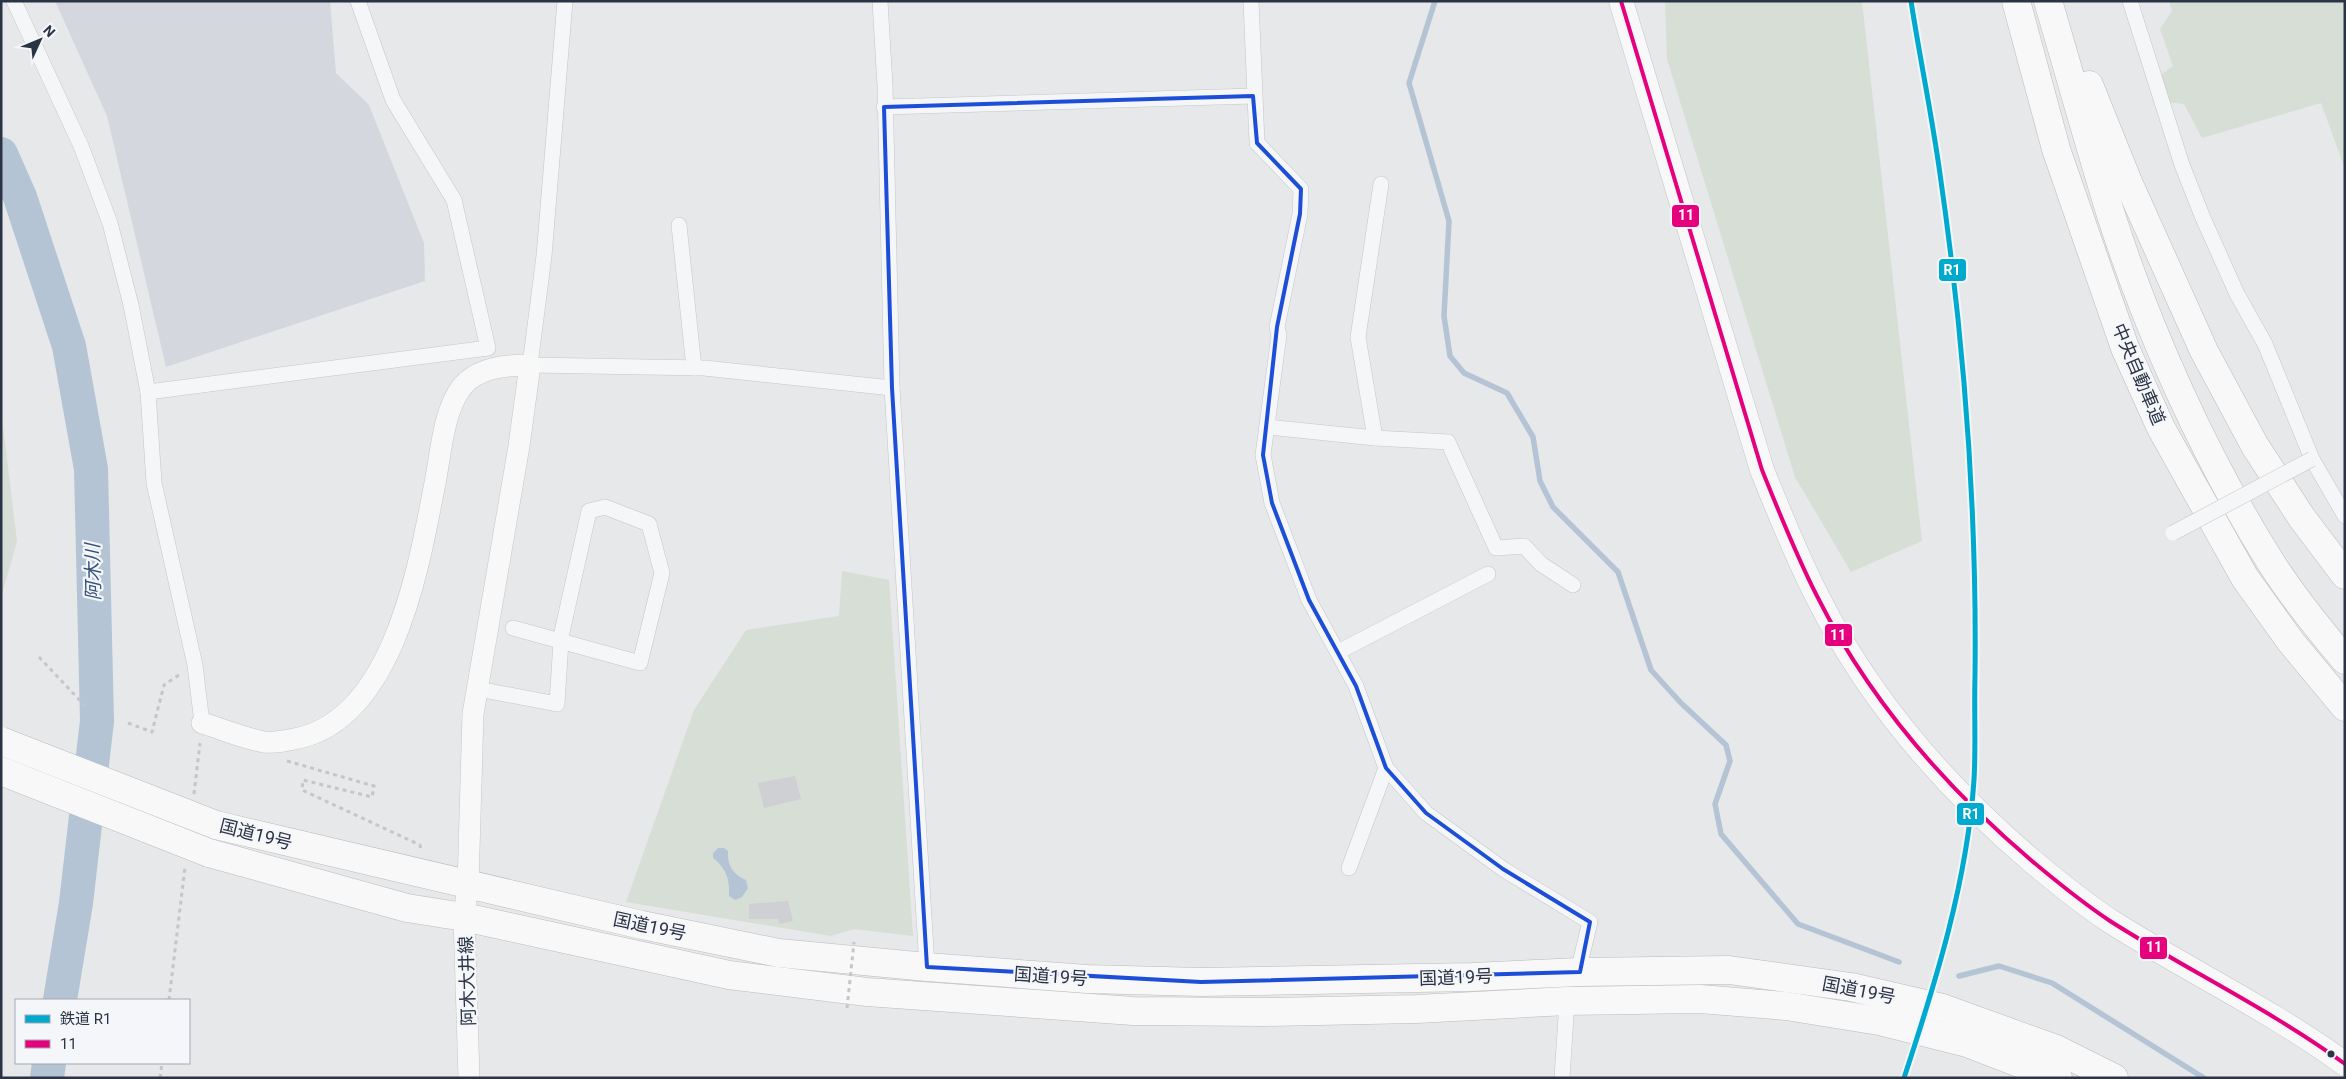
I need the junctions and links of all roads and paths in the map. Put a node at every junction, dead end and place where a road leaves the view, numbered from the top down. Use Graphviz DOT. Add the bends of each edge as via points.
graph roads {
  1 [pos="14,1"];
  2 [pos="358,1"];
  3 [pos="566,1"];
  4 [pos="880,1"];
  5 [pos="1251,1"];
  6 [pos="1621,1"];
  7 [pos="2016,1"];
  8 [pos="2048,1"];
  9 [pos="2053,1"];
  10 [pos="2130,1"];
  11 [pos="1253,96"];
  12 [pos="884,107"];
  13 [pos="1382,184"];
  14 [pos="679,225"];
  15 [pos="530,365"];
  16 [pos="694,368"];
  17 [pos="892,388"];
  18 [pos="148,392"];
  19 [pos="1267,427"];
  20 [pos="1375,438"];
  21 [pos="2312,459"];
  22 [pos="2345,516"];
  23 [pos="2173,533"];
  24 [pos="1488,574"];
  25 [pos="2345,575"];
  26 [pos="1573,585"];
  27 [pos="513,628"];
  28 [pos="561,641"];
  29 [pos="1338,652"];
  30 [pos="39,657"];
  31 [pos="2345,660"];
  32 [pos="195,665"];
  33 [pos="478,689"];
  34 [pos="2345,707"];
  35 [pos="88,709"];
  36 [pos="128,723"];
  37 [pos="202,723"];
  38 [pos="1,741"];
  39 [pos="286,760"];
  40 [pos="1386,768"];
  41 [pos="1,771"];
  42 [pos="422,852"];
  43 [pos="1349,868"];
  44 [pos="468,885"];
  45 [pos="464,918"];
  46 [pos="854,942"];
  47 [pos="927,967"];
  48 [pos="1580,972"];
  49 [pos="1567,1001"];
  50 [pos="847,1008"];
  51 [pos="162,1064"];
  52 [pos="2345,1064"];
  53 [pos="160,1078"];
  54 [pos="469,1078"];
  55 [pos="1562,1078"];
  56 [pos="2058,1078"];
  57 [pos="2114,1078"];
  1 -- 18 [label="street" via="81,146 110,223"];
  2 -- 18 [label="street" via="393,100 454,200 488,348"];
  3 -- 15 [label="street" via="544,256"];
  4 -- 12 [label="street"];
  5 -- 11 [label="street"];
  6 -- 52 [label="main road" via="1762,470 1817,597 1896,721 1975,810 2064,887 2109,920"];
  7 -- 34 [label="highway, 中央自動車道" via="2056,149 2125,348 2161,428 2245,578 2291,642"];
  8 -- 31 [label="highway, 中央自動車道" via="2112,216 2158,342 2221,476 2270,562"];
  9 -- 25 [label="highway" via="2128,182 2204,351 2255,446 2302,518"];
  10 -- 21 [label="street" via="2182,165 2237,294 2265,344"];
  11 -- 12 [label="street"];
  11 -- 19 [label="street" via="1257,143 1301,189 1300,214 1277,327 1279,335"];
  12 -- 17 [label="street"];
  13 -- 20 [label="street" via="1358,337"];
  14 -- 16 [label="street"];
  15 -- 16 [label="street"];
  15 -- 33 [label="street, 阿木大井線"];
  15 -- 37 [label="street" via="506,365 484,372 464,385 454,400 420,561 405,615 378,671 352,705 324,729 306,737 286,740 265,742"];
  16 -- 17 [label="street"];
  17 -- 47 [label="street"];
  18 -- 32 [label="street" via="154,483"];
  19 -- 20 [label="street"];
  19 -- 29 [label="street" via="1263,455 1272,503 1309,600"];
  20 -- 26 [label="street" via="1448,442 1496,548 1524,546 1541,564"];
  21 -- 22 [label="street"];
  21 -- 23 [label="street, bridge"];
  24 -- 29 [label="street"];
  27 -- 28 [label="street"];
  28 -- 28 [label="street" via="589,511 605,507 649,524 662,573 640,662"];
  28 -- 33 [label="street" via="557,704"];
  29 -- 40 [label="street" via="1356,686"];
  30 -- 35 [label="path"];
  32 -- 36 [label="path" via="164,685 152,732"];
  32 -- 37 [label="street"];
  33 -- 44 [label="street, 阿木大井線" via="474,714"];
  38 -- 44 [label="highway, 国道19号, bridge" via="216,825"];
  39 -- 42 [label="path" via="374,786 372,798 303,780 302,790 420,845"];
  40 -- 43 [label="street"];
  40 -- 48 [label="street" via="1426,813 1503,870 1590,922"];
  41 -- 45 [label="highway, 国道19号, bridge" via="209,853 407,908"];
  44 -- 45 [label="street, 阿木大井線"];
  44 -- 47 [label="highway, 国道19号" via="779,953"];
  45 -- 49 [label="highway, 国道19号" via="729,975 867,992 1142,1011 1418,1009"];
  45 -- 54 [label="street, 阿木大井線"];
  46 -- 50 [label="path, bridge"];
  47 -- 48 [label="highway, 国道19号" via="1087,979 1201,982"];
  48 -- 57 [label="highway, 国道19号" via="1729,970 1851,987 1942,1008 2056,1049"];
  49 -- 55 [label="street"];
  49 -- 56 [label="highway, 国道19号" via="1700,999 1796,1008 1879,1021 1967,1043"];
  51 -- 53 [label="path"];
}
